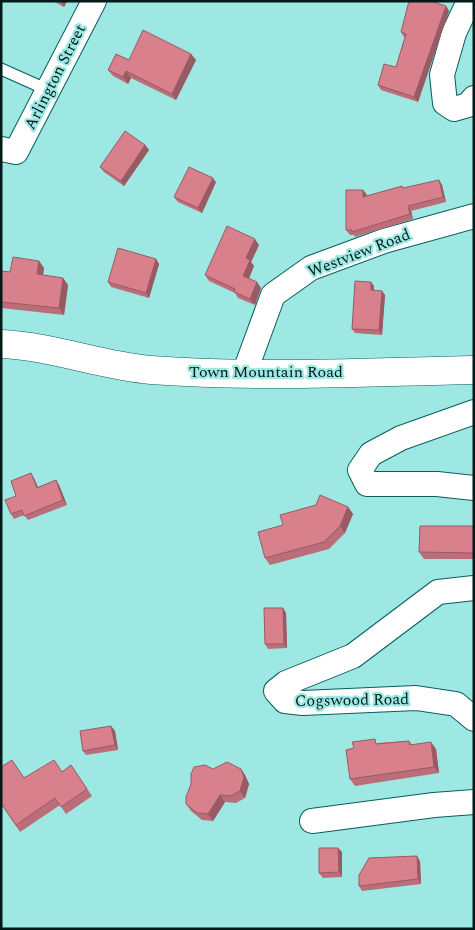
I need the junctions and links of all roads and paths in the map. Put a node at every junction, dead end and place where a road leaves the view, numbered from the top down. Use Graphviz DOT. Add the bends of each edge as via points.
graph roads {
  1 [pos="94,1"];
  2 [pos="469,1"];
  3 [pos="1,69"];
  4 [pos="48,90"];
  5 [pos="474,98"];
  6 [pos="9,151"];
  7 [pos="474,216"];
  8 [pos="1,344"];
  9 [pos="474,370"];
  10 [pos="244,374"];
  11 [pos="474,412"];
  12 [pos="474,488"];
  13 [pos="474,588"];
  14 [pos="474,719"];
  15 [pos="474,802"];
  16 [pos="312,821"];
  1 -- 4 [label="street, Arlington Street"];
  2 -- 5 [label="street" via="454,33 442,75 445,103 454,109 468,105"];
  3 -- 4 [label="lane"];
  4 -- 6 [label="street, Arlington Street"];
  7 -- 10 [label="street, Westview Road" via="384,241 311,268 273,295"];
  8 -- 10 [label="main road, Town Mountain Road" via="148,369"];
  9 -- 10 [label="main road, Town Mountain Road"];
  11 -- 12 [label="street" via="401,438 371,454 360,470 367,484 437,484"];
  13 -- 14 [label="street, Cogswood Road" via="438,592 353,656 286,683 276,691 285,701 303,703 416,698 456,704"];
  15 -- 16 [label="street"];
}
